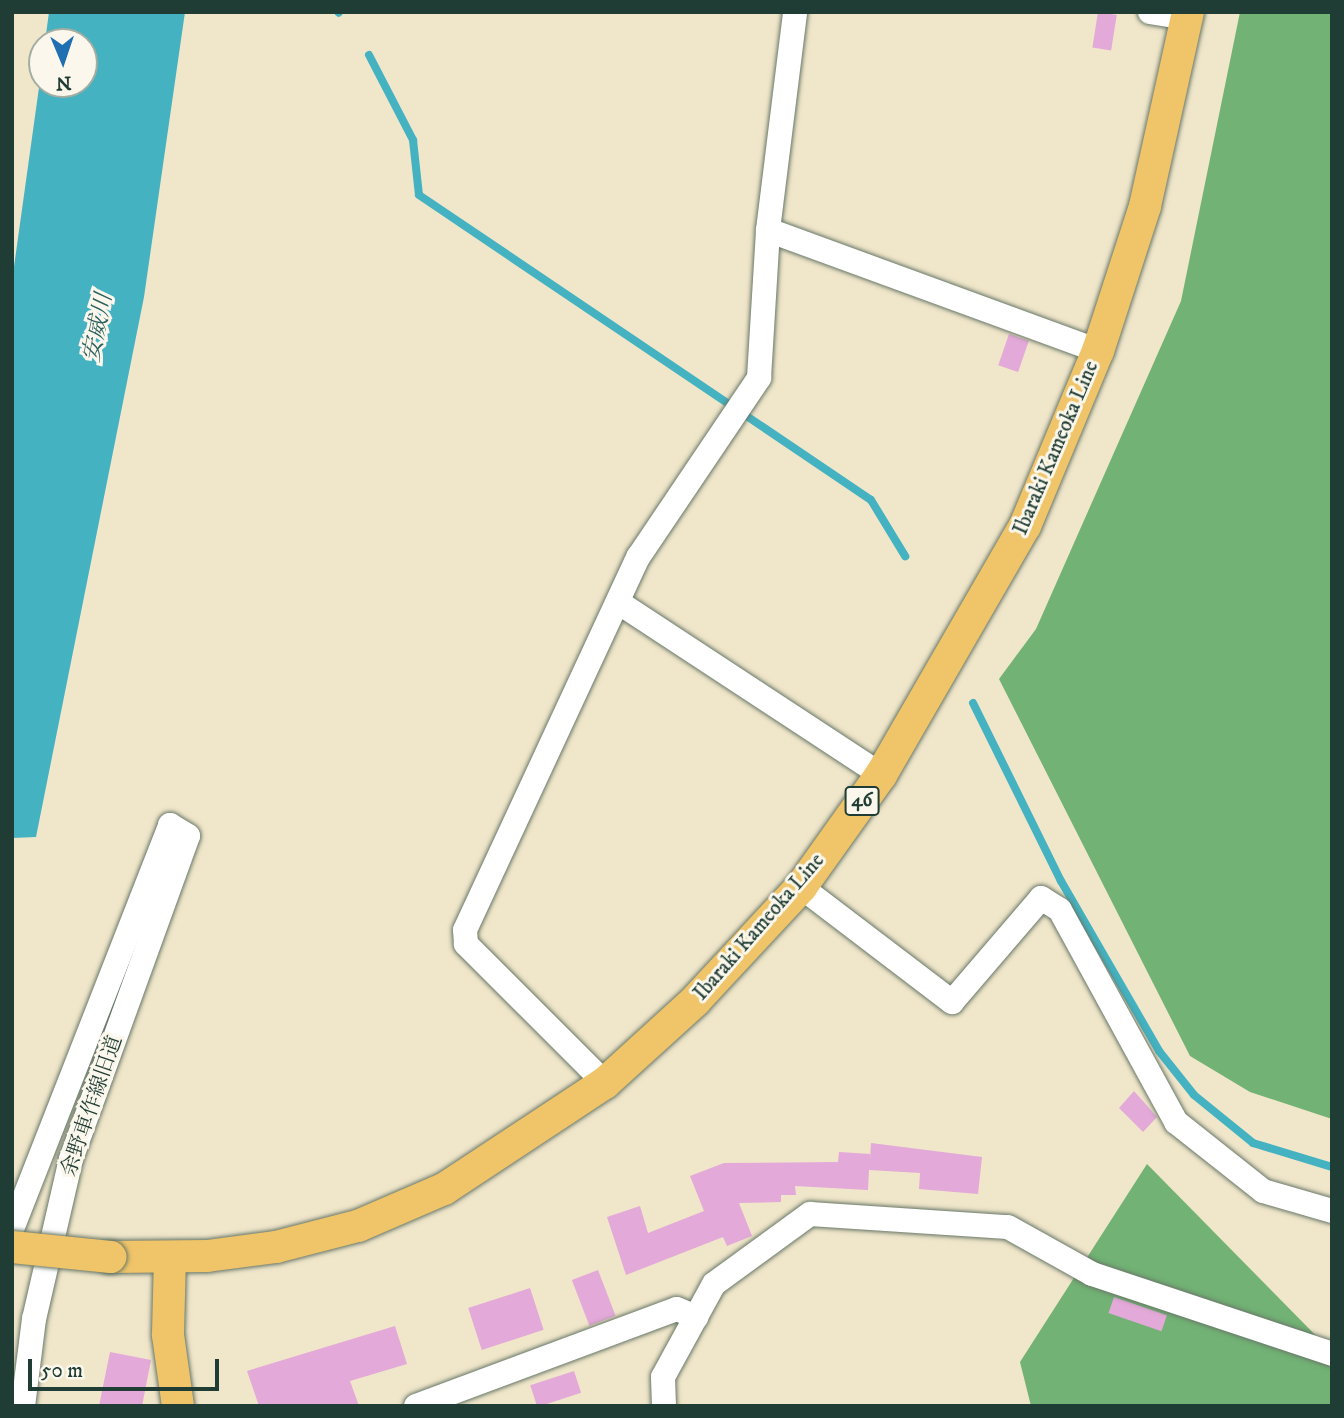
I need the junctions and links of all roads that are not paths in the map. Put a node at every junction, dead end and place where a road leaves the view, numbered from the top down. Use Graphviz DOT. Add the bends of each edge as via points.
graph roads {
  1 [pos="795,12"];
  2 [pos="1150,12"];
  3 [pos="1188,15"];
  4 [pos="768,230"];
  5 [pos="1098,351"];
  6 [pos="618,602"];
  7 [pos="881,775"];
  8 [pos="801,887"];
  9 [pos="605,1083"];
  10 [pos="1332,1211"];
  11 [pos="12,1229"];
  12 [pos="12,1247"];
  13 [pos="170,1257"];
  14 [pos="696,1317"];
  15 [pos="1332,1354"];
  16 [pos="423,1405"];
  17 [pos="23,1406"];
  18 [pos="178,1406"];
  19 [pos="664,1406"];
  1 -- 4 [label="street"];
  2 -- 3 [label="street"];
  3 -- 5 [label="main road, Ibaraki Kameoka Line / 46" via="1145,205"];
  4 -- 5 [label="street"];
  4 -- 6 [label="street" via="759,378 639,556"];
  5 -- 7 [label="main road, Ibaraki Kameoka Line / 46" via="1025,526"];
  6 -- 7 [label="street"];
  6 -- 9 [label="street" via="465,930 466,944"];
  7 -- 8 [label="main road, Ibaraki Kameoka Line / 46"];
  8 -- 9 [label="main road, Ibaraki Kameoka Line / 46" via="695,1001"];
  8 -- 10 [label="street" via="951,1002 1041,898 1060,910 1176,1122 1263,1192"];
  9 -- 13 [label="main road, Ibaraki Kameoka Line / 46" via="444,1189 358,1226 276,1248"];
  11 -- 17 [label="street, 余野車作線旧道" via="170,825 188,836 71,1159 34,1319"];
  12 -- 13 [label="main road, Ibaraki Kameoka Line / 46, bridge" via="110,1257"];
  13 -- 18 [label="main road" via="169,1335"];
  14 -- 15 [label="street" via="713,1284 810,1214 1008,1227 1092,1274"];
  14 -- 16 [label="street" via="677,1309"];
  14 -- 19 [label="street" via="663,1377"];
}
